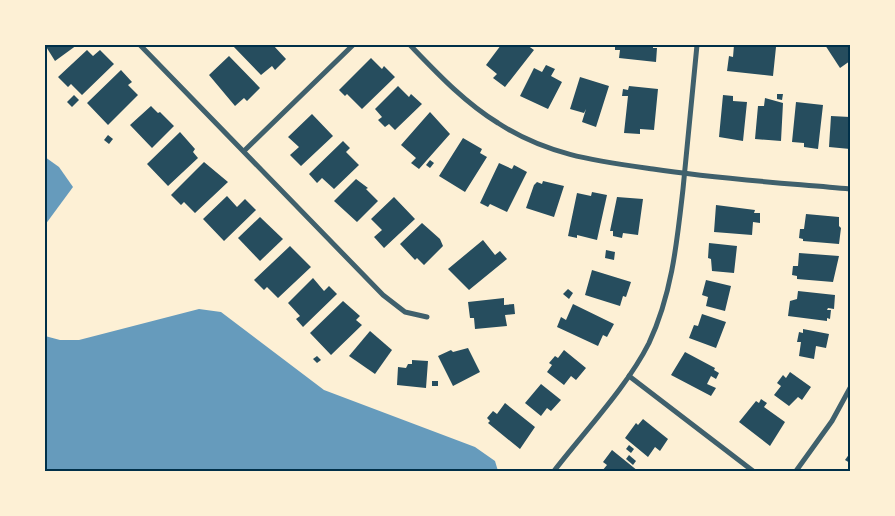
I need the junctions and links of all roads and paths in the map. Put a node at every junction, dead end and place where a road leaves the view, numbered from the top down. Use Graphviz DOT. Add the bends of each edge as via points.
graph roads {
  1 [pos="140,45"];
  2 [pos="353,45"];
  3 [pos="410,45"];
  4 [pos="697,45"];
  5 [pos="244,151"];
  6 [pos="684,174"];
  7 [pos="850,189"];
  8 [pos="427,317"];
  9 [pos="629,376"];
  10 [pos="850,388"];
  11 [pos="554,471"];
  12 [pos="753,471"];
  13 [pos="796,471"];
  1 -- 5 [label="street"];
  2 -- 5 [label="street"];
  3 -- 6 [label="street" via="471,105 528,140 589,160"];
  4 -- 6 [label="street"];
  5 -- 8 [label="street" via="383,295 405,312"];
  6 -- 7 [label="street"];
  6 -- 9 [label="street" via="671,282 648,345"];
  9 -- 11 [label="street"];
  9 -- 12 [label="street"];
  10 -- 13 [label="street"];
}
